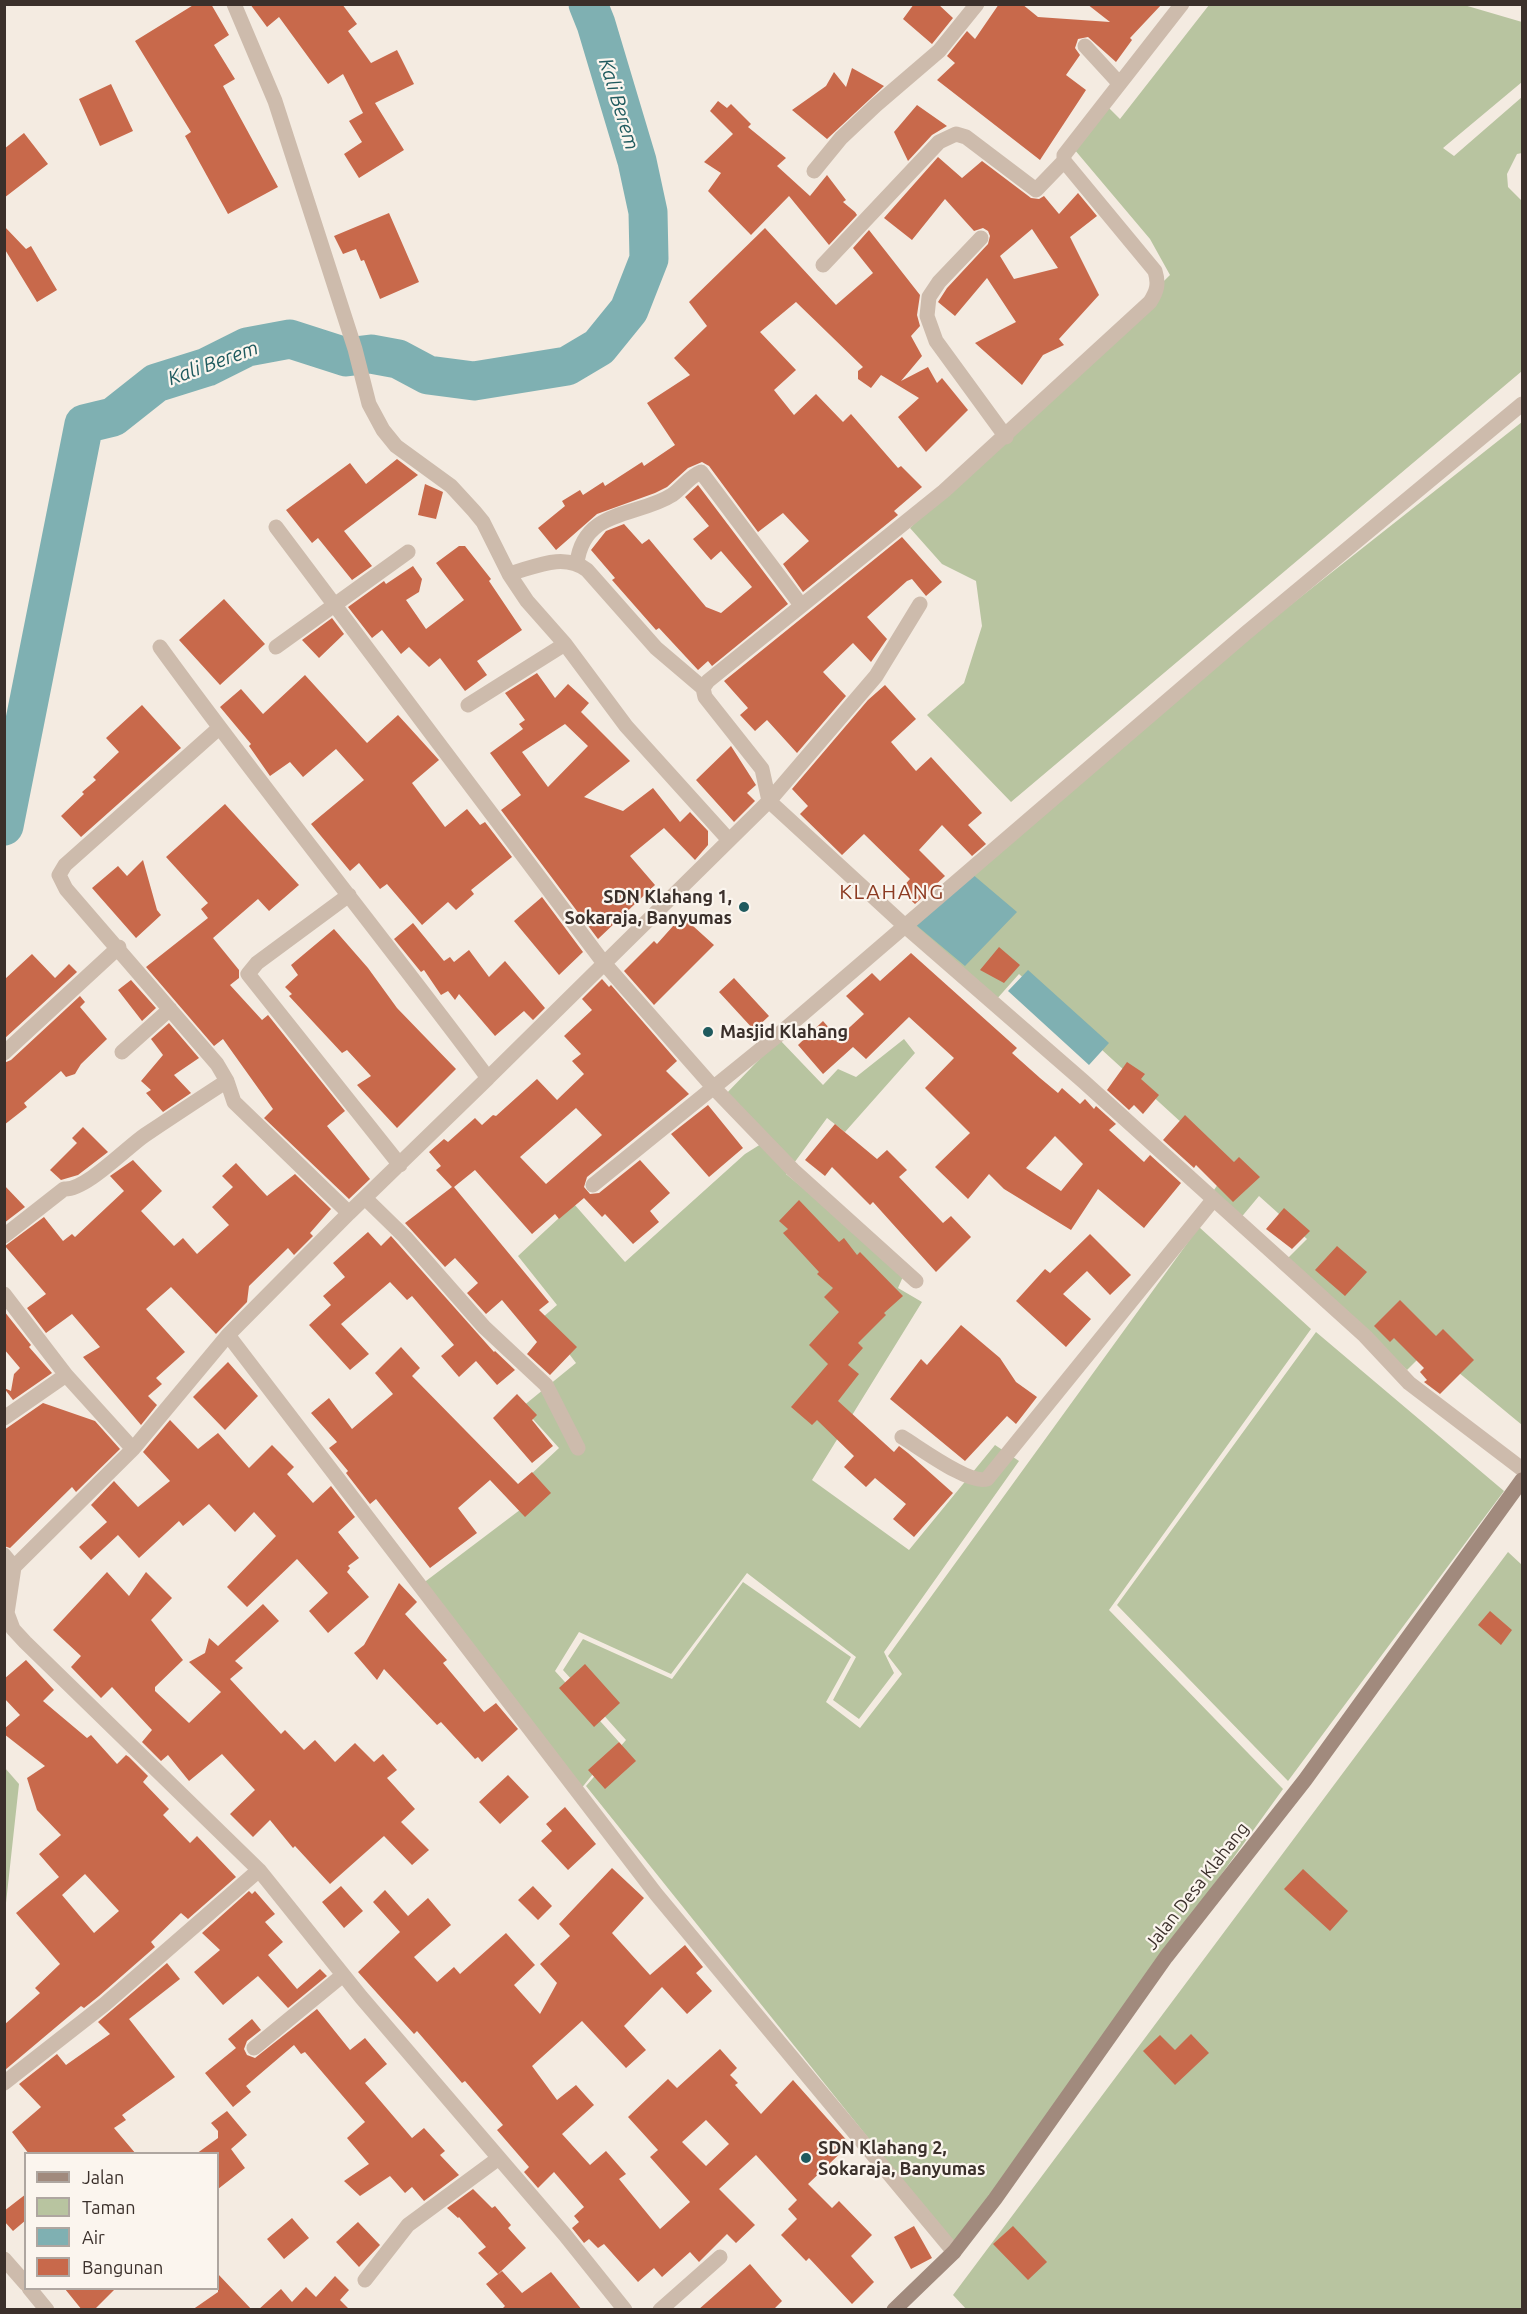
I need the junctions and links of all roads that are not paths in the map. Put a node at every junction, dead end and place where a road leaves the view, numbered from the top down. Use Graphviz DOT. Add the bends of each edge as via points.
graph roads {
  1 [pos="234,4"];
  2 [pos="977,4"];
  3 [pos="1182,4"];
  4 [pos="1085,46"];
  5 [pos="1119,82"];
  6 [pos="1064,161"];
  7 [pos="814,171"];
  8 [pos="981,238"];
  9 [pos="823,265"];
  10 [pos="1522,404"];
  11 [pos="1006,437"];
  12 [pos="276,527"];
  13 [pos="408,552"];
  14 [pos="577,563"];
  15 [pos="509,574"];
  16 [pos="333,604"];
  17 [pos="920,604"];
  18 [pos="801,605"];
  19 [pos="565,644"];
  20 [pos="160,646"];
  21 [pos="276,647"];
  22 [pos="703,688"];
  23 [pos="468,705"];
  24 [pos="219,728"];
  25 [pos="769,801"];
  26 [pos="728,839"];
  27 [pos="349,895"];
  28 [pos="905,926"];
  29 [pos="119,947"];
  30 [pos="603,962"];
  31 [pos="170,1009"];
  32 [pos="122,1052"];
  33 [pos="4,1053"];
  34 [pos="488,1078"];
  35 [pos="227,1081"];
  36 [pos="713,1087"];
  37 [pos="400,1165"];
  38 [pos="593,1185"];
  39 [pos="365,1198"];
  40 [pos="1213,1200"];
  41 [pos="349,1213"];
  42 [pos="4,1236"];
  43 [pos="916,1281"];
  44 [pos="4,1294"];
  45 [pos="228,1335"];
  46 [pos="66,1375"];
  47 [pos="4,1418"];
  48 [pos="902,1437"];
  49 [pos="578,1448"];
  50 [pos="133,1449"];
  51 [pos="1522,1469"];
  52 [pos="1522,1480"];
  53 [pos="9,1561"];
  54 [pos="258,1870"];
  55 [pos="343,1975"];
  56 [pos="255,2048"];
  57 [pos="4,2083"];
  58 [pos="499,2158"];
  59 [pos="954,2252"];
  60 [pos="720,2257"];
  61 [pos="4,2259"];
  62 [pos="365,2280"];
  63 [pos="24,2282"];
  64 [pos="30,2290"];
  65 [pos="47,2310"];
  66 [pos="625,2310"];
  67 [pos="660,2310"];
  68 [pos="894,2310"];
  1 -- 15 [label="street" via="275,101 369,404 396,446 451,486 483,522"];
  2 -- 7 [label="street" via="939,51 848,132"];
  3 -- 5 [label="street"];
  4 -- 5 [label="street"];
  5 -- 6 [label="street" via="1066,149"];
  6 -- 9 [label="street" via="1036,190 966,137 956,134 939,142"];
  6 -- 11 [label="street" via="1155,271 1156,292 1150,302"];
  8 -- 11 [label="street" via="939,282 929,297 927,316 936,341"];
  10 -- 28 [label="street" via="1246,633"];
  11 -- 18 [label="street" via="887,539"];
  12 -- 16 [label="street"];
  13 -- 16 [label="street"];
  14 -- 15 [label="street" via="560,560"];
  14 -- 18 [label="street" via="580,546 588,534 618,514 671,496 701,472"];
  14 -- 22 [label="street" via="656,648"];
  15 -- 19 [label="street"];
  16 -- 21 [label="street"];
  16 -- 30 [label="street"];
  17 -- 25 [label="street" via="876,676"];
  18 -- 22 [label="street"];
  19 -- 23 [label="street"];
  19 -- 26 [label="street" via="626,726"];
  20 -- 24 [label="street"];
  22 -- 25 [label="street" via="705,697 762,769"];
  24 -- 27 [label="street"];
  24 -- 29 [label="street" via="60,870 66,889"];
  25 -- 26 [label="street"];
  25 -- 28 [label="street"];
  26 -- 30 [label="street"];
  27 -- 34 [label="street"];
  27 -- 37 [label="street" via="257,963 248,974"];
  28 -- 36 [label="street"];
  28 -- 40 [label="street"];
  29 -- 31 [label="street"];
  29 -- 33 [label="street"];
  30 -- 34 [label="street"];
  30 -- 36 [label="street"];
  31 -- 32 [label="street"];
  31 -- 35 [label="street"];
  34 -- 37 [label="street"];
  35 -- 41 [label="street" via="234,1102"];
  35 -- 42 [label="street" via="143,1136 92,1177 70,1190 64,1189"];
  36 -- 38 [label="street"];
  36 -- 43 [label="street" via="801,1178"];
  37 -- 39 [label="street"];
  39 -- 41 [label="street"];
  39 -- 49 [label="street" via="484,1327 546,1385"];
  40 -- 48 [label="street" via="987,1479 966,1476"];
  40 -- 51 [label="street" via="1365,1336 1409,1383"];
  41 -- 45 [label="street"];
  44 -- 46 [label="street"];
  45 -- 50 [label="street"];
  45 -- 59 [label="street" via="656,1894"];
  46 -- 47 [label="street"];
  46 -- 50 [label="street"];
  50 -- 53 [label="street"];
  52 -- 59 [label="street, Jalan Desa Klahang" via="1305,1780 1166,1957 1113,2036"];
  53 -- 54 [label="street" via="7,1613 13,1629"];
  54 -- 55 [label="street"];
  54 -- 57 [label="street" via="105,2004"];
  55 -- 56 [label="street"];
  55 -- 58 [label="street"];
  58 -- 62 [label="street" via="408,2225"];
  58 -- 66 [label="street"];
  59 -- 68 [label="street, Jalan Desa Klahang"];
  60 -- 67 [label="street"];
  61 -- 63 [label="street"];
  64 -- 65 [label="street"];
}
